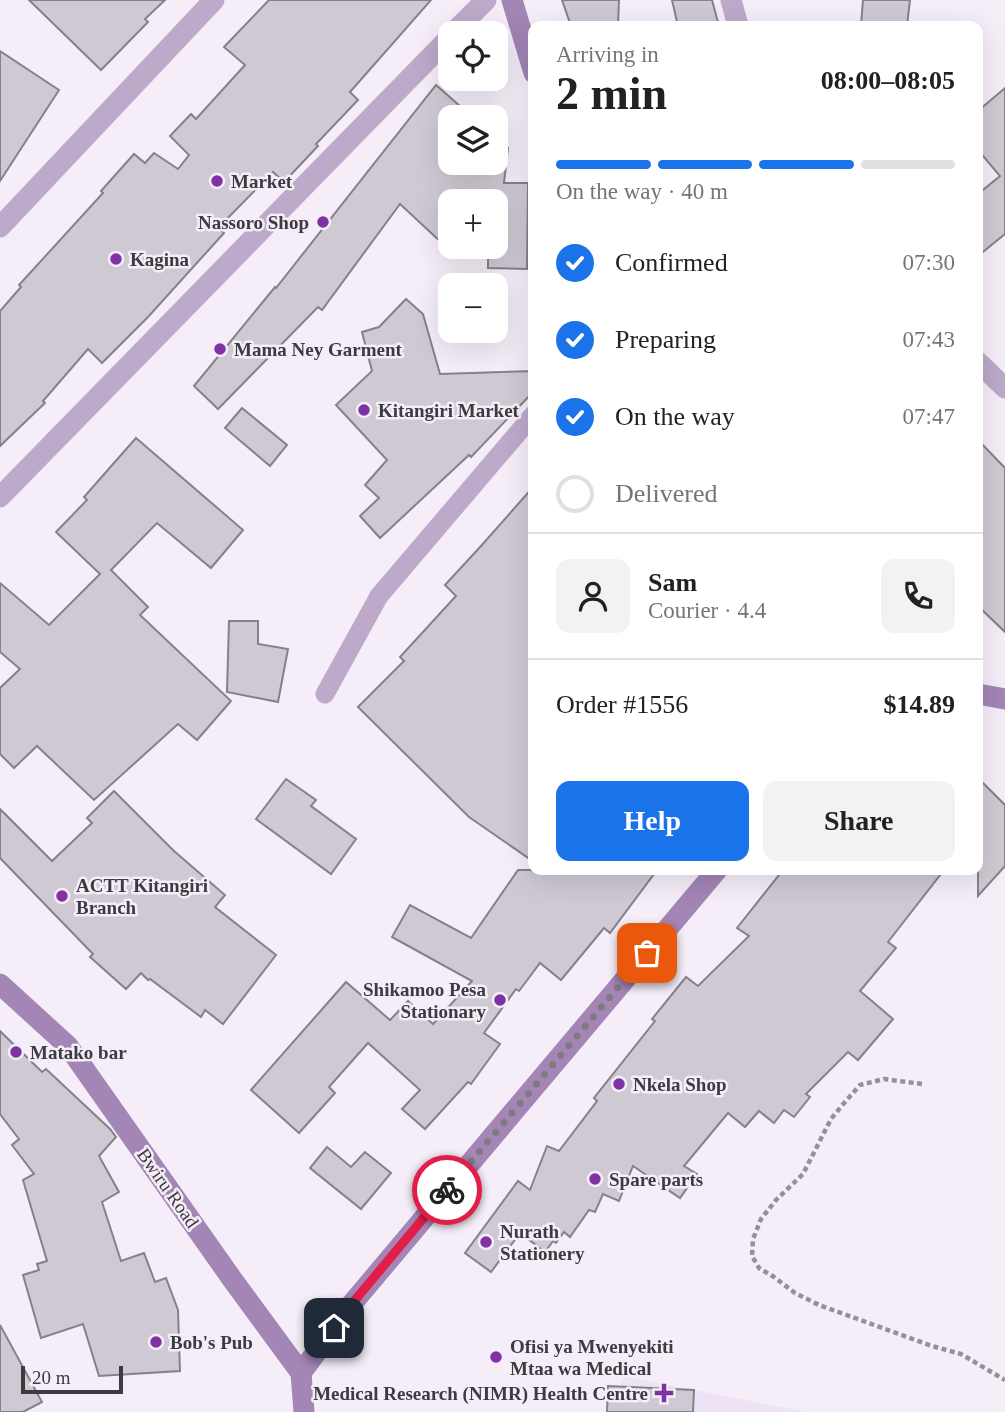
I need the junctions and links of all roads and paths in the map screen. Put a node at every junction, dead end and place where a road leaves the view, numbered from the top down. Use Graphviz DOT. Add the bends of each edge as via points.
graph roads {
  1 [pos="214,0"];
  2 [pos="486,0"];
  3 [pos="512,0"];
  4 [pos="731,0"];
  5 [pos="466,21"];
  6 [pos="737,21"];
  7 [pos="438,49"];
  8 [pos="528,53"];
  9 [pos="0,227"];
  10 [pos="983,367"];
  11 [pos="1005,387"];
  12 [pos="528,421"];
  13 [pos="0,495"];
  14 [pos="325,694"];
  15 [pos="983,695"];
  16 [pos="1005,699"];
  17 [pos="713,875"];
  18 [pos="0,984"];
  19 [pos="922,1084"];
  20 [pos="301,1373"];
  21 [pos="1005,1380"];
  22 [pos="304,1412"];
  1 -- 9 [label="street"];
  2 -- 5 [label="street"];
  3 -- 8 [label="main road"];
  4 -- 6 [label="street"];
  7 -- 13 [label="street"];
  10 -- 11 [label="street"];
  12 -- 14 [label="lane" via="379,596"];
  15 -- 16 [label="main road"];
  17 -- 20 [label="main road" via="350,1306"];
  18 -- 20 [label="main road, Bwiru Road" via="68,1046"];
  19 -- 21 [label="path" via="884,1080 860,1085 831,1119 803,1174 761,1219 752,1256 759,1268 819,1305 961,1354"];
  20 -- 22 [label="main road"];
}
